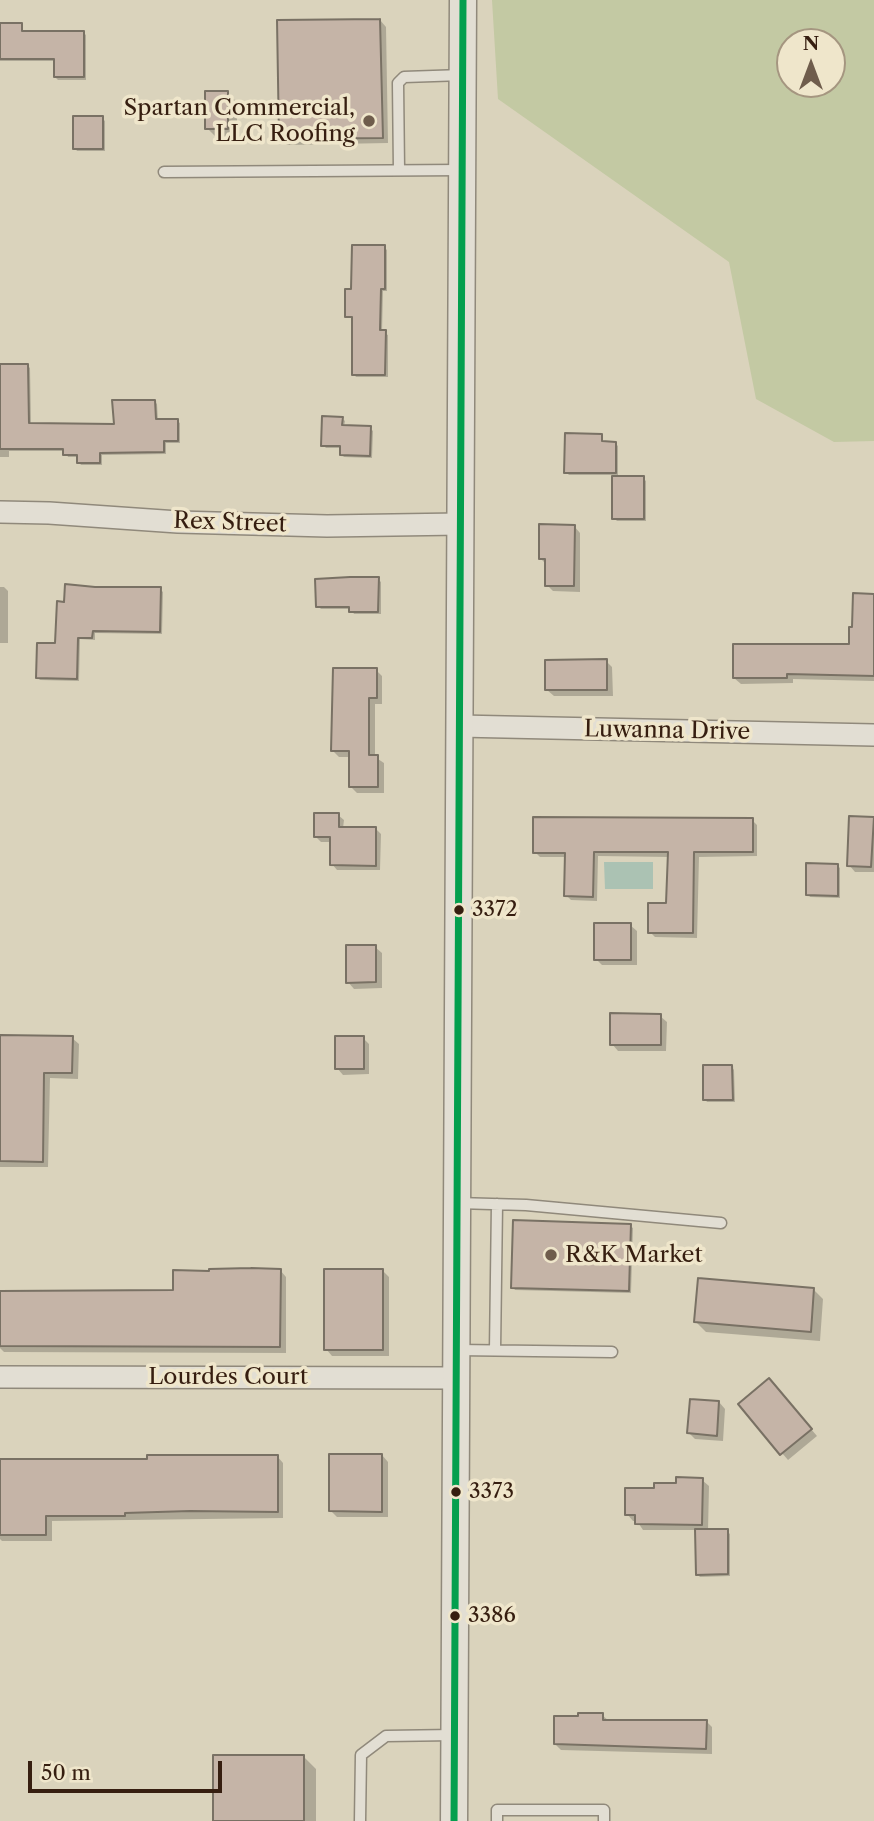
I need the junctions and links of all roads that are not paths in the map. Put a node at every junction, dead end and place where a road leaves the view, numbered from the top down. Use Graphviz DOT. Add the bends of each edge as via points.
graph roads {
  1 [pos="463,0"];
  2 [pos="463,75"];
  3 [pos="399,170"];
  4 [pos="462,170"];
  5 [pos="164,172"];
  6 [pos="0,512"];
  7 [pos="460,524"];
  8 [pos="459,726"];
  9 [pos="874,735"];
  10 [pos="457,1203"];
  11 [pos="497,1204"];
  12 [pos="721,1223"];
  13 [pos="457,1350"];
  14 [pos="495,1350"];
  15 [pos="612,1352"];
  16 [pos="0,1377"];
  17 [pos="456,1378"];
  18 [pos="455,1735"];
  19 [pos="522,1816"];
  20 [pos="550,1816"];
  21 [pos="360,1821"];
  22 [pos="454,1821"];
  23 [pos="497,1821"];
  24 [pos="604,1821"];
  1 -- 2 [label="street"];
  2 -- 3 [label="lane" via="404,77 398,83"];
  2 -- 4 [label="street"];
  3 -- 4 [label="lane"];
  3 -- 5 [label="lane"];
  4 -- 7 [label="street"];
  6 -- 7 [label="street, Rex Street" via="178,522"];
  7 -- 8 [label="street"];
  8 -- 9 [label="street, Luwanna Drive"];
  8 -- 10 [label="street"];
  10 -- 11 [label="lane"];
  10 -- 13 [label="street"];
  11 -- 12 [label="lane"];
  11 -- 14 [label="lane"];
  13 -- 14 [label="lane"];
  13 -- 17 [label="street"];
  14 -- 15 [label="lane"];
  16 -- 17 [label="street, Lourdes Court"];
  17 -- 18 [label="street"];
  18 -- 21 [label="lane" via="386,1736 361,1755"];
  18 -- 22 [label="street"];
  19 -- 20 [label="lane"];
  19 -- 23 [label="lane" via="497,1810"];
  20 -- 24 [label="lane" via="604,1811"];
}
